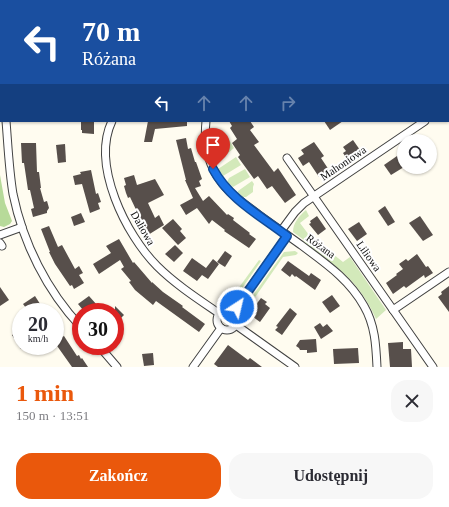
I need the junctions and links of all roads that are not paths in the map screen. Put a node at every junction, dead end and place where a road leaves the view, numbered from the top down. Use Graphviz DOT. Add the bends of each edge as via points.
graph roads {
  1 [pos="112,122"];
  2 [pos="206,122"];
  3 [pos="424,122"];
  4 [pos="4,123"];
  5 [pos="288,158"];
  6 [pos="313,196"];
  7 [pos="22,227"];
  8 [pos="281,230"];
  9 [pos="0,235"];
  10 [pos="287,236"];
  11 [pos="449,272"];
  12 [pos="393,310"];
  13 [pos="233,312"];
  14 [pos="220,314"];
  15 [pos="72,316"];
  16 [pos="236,326"];
  17 [pos="221,328"];
  18 [pos="107,355"];
  19 [pos="117,367"];
  20 [pos="193,367"];
  21 [pos="295,367"];
  22 [pos="377,367"];
  23 [pos="433,367"];
  1 -- 14 [label="street, Daliowa" via="106,152 108,172 117,201 134,238 164,273"];
  2 -- 8 [label="street, Różana" via="207,152 218,178 231,194"];
  3 -- 6 [label="street, Mahoniowa"];
  4 -- 7 [label="street" via="11,181"];
  5 -- 6 [label="street, Liliowa"];
  6 -- 8 [label="street, Mahoniowa" via="298,208"];
  6 -- 12 [label="street, Liliowa"];
  7 -- 9 [label="street"];
  7 -- 15 [label="street" via="50,285"];
  8 -- 10 [label="street, Różana"];
  10 -- 13 [label="street"];
  10 -- 22 [label="street, Różana" via="339,274 358,296 374,331"];
  11 -- 12 [label="street"];
  12 -- 23 [label="street, Liliowa"];
  13 -- 14 [label="street" via="226,310"];
  13 -- 16 [label="street" via="237,319"];
  14 -- 17 [label="street" via="218,321"];
  16 -- 17 [label="street" via="230,330"];
  16 -- 21 [label="street"];
  17 -- 20 [label="street"];
  18 -- 19 [label="street"];
}
